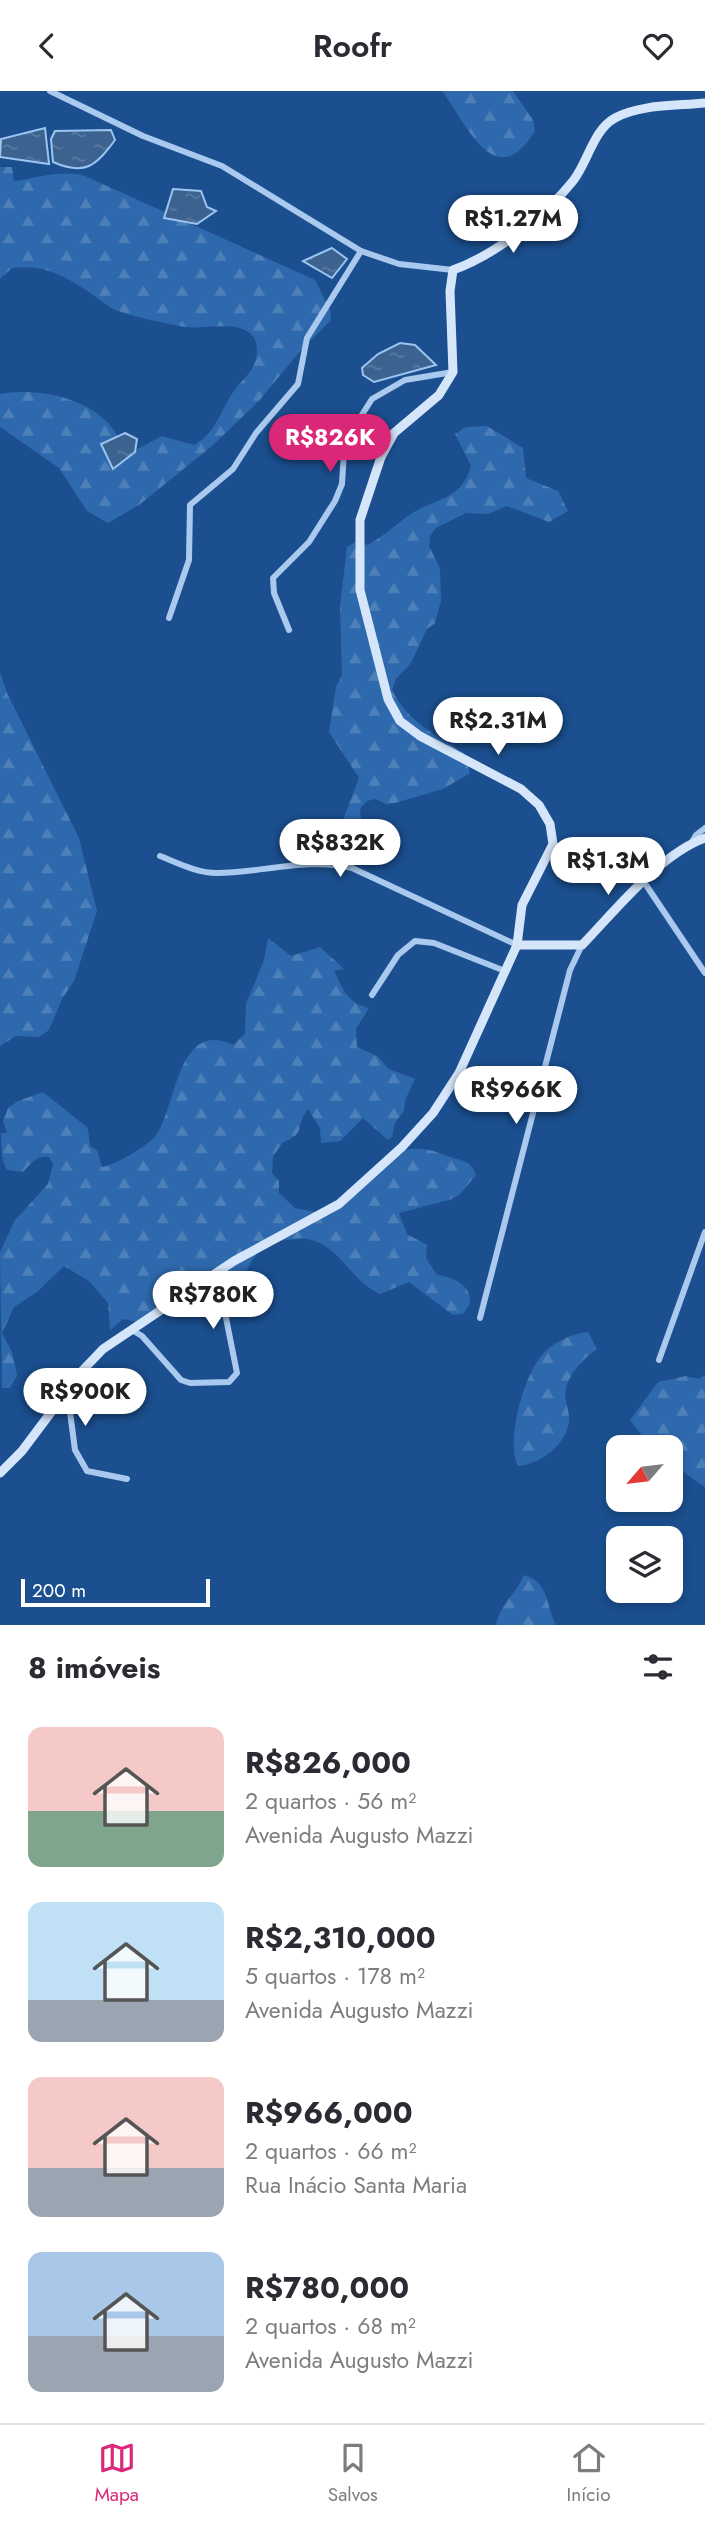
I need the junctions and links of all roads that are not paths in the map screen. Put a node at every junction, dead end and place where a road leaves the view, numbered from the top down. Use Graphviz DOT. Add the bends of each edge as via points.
graph roads {
  1 [pos="50,91"];
  2 [pos="705,103"];
  3 [pos="361,251"];
  4 [pos="453,270"];
  5 [pos="453,372"];
  6 [pos="169,618"];
  7 [pos="289,630"];
  8 [pos="705,828"];
  9 [pos="705,838"];
  10 [pos="691,844"];
  11 [pos="160,856"];
  12 [pos="644,882"];
  13 [pos="517,945"];
  14 [pos="582,945"];
  15 [pos="505,971"];
  16 [pos="705,973"];
  17 [pos="372,995"];
  18 [pos="705,1232"];
  19 [pos="230,1299"];
  20 [pos="480,1318"];
  21 [pos="132,1330"];
  22 [pos="92,1359"];
  23 [pos="659,1360"];
  24 [pos="0,1473"];
  25 [pos="127,1479"];
  1 -- 3 [label="street" via="222,166"];
  2 -- 4 [label="street" via="649,108 615,118 573,180 551,203 497,249"];
  3 -- 4 [label="street" via="399,264"];
  3 -- 6 [label="street" via="307,338 298,384 256,433 233,469 190,505 189,560"];
  4 -- 5 [label="street"];
  5 -- 7 [label="street" via="392,385 366,407 344,450 342,484 335,501 309,543 273,578"];
  5 -- 13 [label="street" via="439,395 394,433 382,457 360,520 360,590 385,688 400,721 522,789 550,824 553,844 522,905"];
  8 -- 10 [label="street"];
  9 -- 10 [label="street"];
  10 -- 12 [label="street"];
  11 -- 13 [label="street" via="218,873 295,866 352,867"];
  12 -- 14 [label="street"];
  12 -- 16 [label="street"];
  13 -- 14 [label="street"];
  13 -- 15 [label="street"];
  14 -- 20 [label="street" via="570,970"];
  15 -- 17 [label="street" via="434,943 415,941 398,955"];
  15 -- 21 [label="street" via="450,1090 402,1147 339,1204 242,1257"];
  18 -- 23 [label="street"];
  19 -- 21 [label="street" via="225,1313 237,1373 229,1382 181,1380"];
  21 -- 22 [label="street"];
  22 -- 24 [label="street"];
  22 -- 25 [label="street" via="71,1405 75,1450 87,1471"];
}
